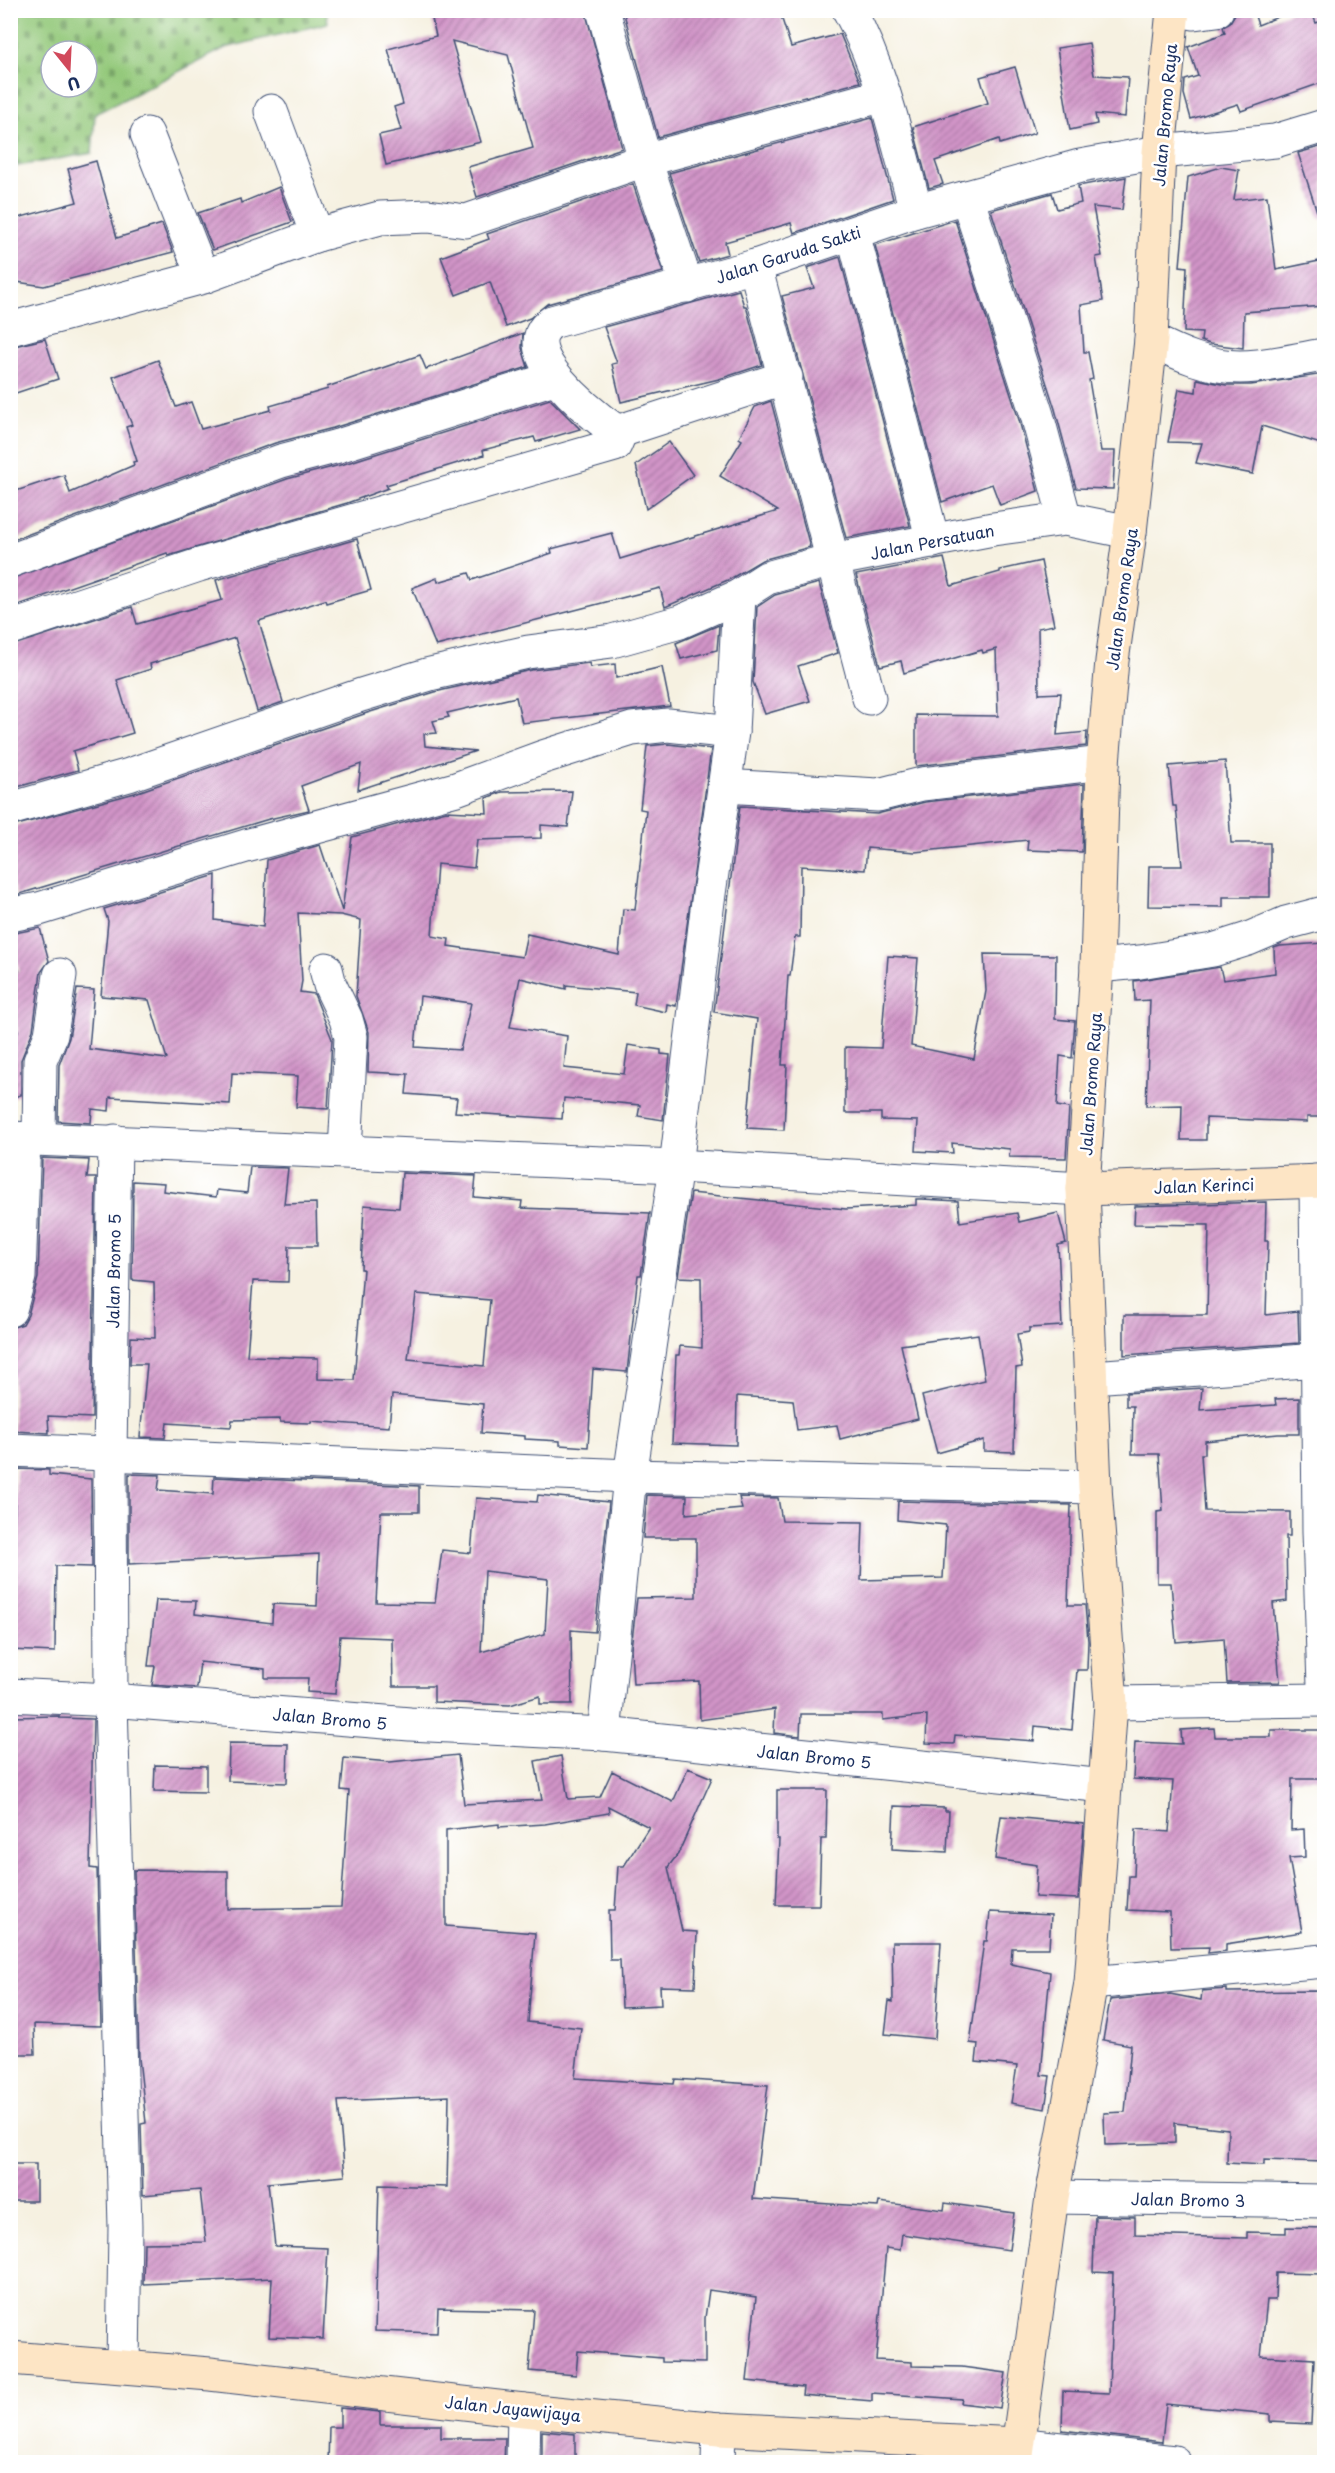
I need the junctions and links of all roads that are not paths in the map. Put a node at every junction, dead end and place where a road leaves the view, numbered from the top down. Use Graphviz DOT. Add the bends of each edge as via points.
graph roads {
  1 [pos="603,10"];
  2 [pos="849,10"];
  3 [pos="1173,10"];
  4 [pos="1177,10"];
  5 [pos="1217,10"];
  6 [pos="884,95"];
  7 [pos="272,111"];
  8 [pos="1324,126"];
  9 [pos="147,134"];
  10 [pos="1158,152"];
  11 [pos="645,160"];
  12 [pos="967,197"];
  13 [pos="916,211"];
  14 [pos="853,233"];
  15 [pos="317,235"];
  16 [pos="755,266"];
  17 [pos="203,277"];
  18 [pos="687,286"];
  19 [pos="10,329"];
  20 [pos="1151,340"];
  21 [pos="1324,356"];
  22 [pos="786,377"];
  23 [pos="554,378"];
  24 [pos="613,429"];
  25 [pos="1065,519"];
  26 [pos="1130,532"];
  27 [pos="933,541"];
  28 [pos="832,560"];
  29 [pos="10,561"];
  30 [pos="739,596"];
  31 [pos="10,628"];
  32 [pos="869,698"];
  33 [pos="732,732"];
  34 [pos="1103,763"];
  35 [pos="724,786"];
  36 [pos="10,810"];
  37 [pos="1324,913"];
  38 [pos="10,915"];
  39 [pos="1097,966"];
  40 [pos="326,969"];
  41 [pos="60,975"];
  42 [pos="24,1138"];
  43 [pos="115,1141"];
  44 [pos="345,1151"];
  45 [pos="676,1166"];
  46 [pos="1320,1181"];
  47 [pos="1083,1189"];
  48 [pos="10,1310"];
  49 [pos="1317,1360"];
  50 [pos="1092,1377"];
  51 [pos="10,1450"];
  52 [pos="110,1454"];
  53 [pos="630,1476"];
  54 [pos="1095,1487"];
  55 [pos="1324,1687"];
  56 [pos="10,1695"];
  57 [pos="111,1700"];
  58 [pos="1324,1700"];
  59 [pos="1111,1703"];
  60 [pos="604,1734"];
  61 [pos="1105,1786"];
  62 [pos="1324,1961"];
  63 [pos="1091,1983"];
  64 [pos="1052,2197"];
  65 [pos="1324,2201"];
  66 [pos="10,2358"];
  67 [pos="123,2366"];
  68 [pos="524,2410"];
  69 [pos="719,2429"];
  70 [pos="1016,2453"];
  71 [pos="523,2463"];
  72 [pos="718,2463"];
  73 [pos="1174,2463"];
  1 -- 11 [label="street"];
  2 -- 6 [label="street"];
  3 -- 10 [label="main road, Jalan Bromo Raya"];
  4 -- 5 [label="street"];
  6 -- 11 [label="street"];
  6 -- 13 [label="street"];
  7 -- 15 [label="street"];
  8 -- 10 [label="street, Jalan Garuda Sakti" via="1275,141"];
  9 -- 17 [label="street"];
  10 -- 12 [label="street, Jalan Garuda Sakti" via="1080,166"];
  10 -- 20 [label="main road, Jalan Bromo Raya"];
  11 -- 15 [label="street" via="466,221 428,216 381,218"];
  11 -- 18 [label="street"];
  12 -- 13 [label="street, Jalan Garuda Sakti"];
  12 -- 25 [label="street" via="1037,416"];
  13 -- 14 [label="street, Jalan Garuda Sakti"];
  14 -- 16 [label="street, Jalan Garuda Sakti"];
  14 -- 27 [label="street"];
  15 -- 17 [label="street"];
  16 -- 18 [label="street, Jalan Garuda Sakti"];
  16 -- 22 [label="street"];
  17 -- 19 [label="street"];
  18 -- 23 [label="street, Jalan Garuda Sakti" via="543,327 538,337 540,351"];
  20 -- 21 [label="street" via="1208,363 1241,367"];
  20 -- 26 [label="main road, Jalan Bromo Raya"];
  22 -- 24 [label="street"];
  22 -- 28 [label="street"];
  23 -- 24 [label="street, Jalan Garuda Sakti"];
  23 -- 29 [label="street" via="281,461"];
  24 -- 31 [label="street" via="618,438 615,445 199,565"];
  25 -- 26 [label="street, Jalan Persatuan"];
  25 -- 27 [label="street, Jalan Persatuan"];
  26 -- 34 [label="main road, Jalan Bromo Raya"];
  27 -- 28 [label="street, Jalan Persatuan"];
  28 -- 30 [label="street, Jalan Persatuan" via="766,578"];
  28 -- 32 [label="street"];
  30 -- 33 [label="street"];
  30 -- 36 [label="street, Jalan Persatuan" via="680,622 612,641 483,660 420,677 129,775"];
  33 -- 35 [label="street"];
  33 -- 38 [label="street" via="668,724 632,729 456,789"];
  34 -- 35 [label="street" via="922,783 878,795"];
  34 -- 39 [label="main road, Jalan Bromo Raya"];
  35 -- 45 [label="street"];
  37 -- 39 [label="street" via="1213,950"];
  39 -- 47 [label="main road, Jalan Bromo Raya"];
  40 -- 44 [label="street" via="351,1037"];
  41 -- 42 [label="street" via="51,1035 40,1060"];
  42 -- 43 [label="street"];
  42 -- 48 [label="street" via="19,1276"];
  43 -- 44 [label="street"];
  43 -- 52 [label="street, Jalan Bromo 5"];
  44 -- 45 [label="street"];
  45 -- 47 [label="street"];
  45 -- 53 [label="street"];
  46 -- 47 [label="main road, Jalan Kerinci"];
  46 -- 49 [label="street"];
  47 -- 50 [label="main road, Jalan Bromo Raya"];
  49 -- 50 [label="street"];
  49 -- 55 [label="street"];
  50 -- 54 [label="main road, Jalan Bromo Raya"];
  51 -- 52 [label="street"];
  52 -- 53 [label="street"];
  52 -- 57 [label="street, Jalan Bromo 5"];
  53 -- 54 [label="street"];
  53 -- 60 [label="street"];
  54 -- 59 [label="main road, Jalan Bromo Raya"];
  56 -- 57 [label="street"];
  57 -- 60 [label="street, Jalan Bromo 5" via="410,1724"];
  57 -- 67 [label="street" via="125,2227"];
  58 -- 59 [label="street"];
  59 -- 61 [label="main road, Jalan Bromo Raya"];
  60 -- 61 [label="street, Jalan Bromo 5"];
  61 -- 63 [label="main road, Jalan Bromo Raya"];
  62 -- 63 [label="street"];
  63 -- 64 [label="main road, Jalan Bromo Raya"];
  64 -- 65 [label="street, Jalan Bromo 3"];
  64 -- 70 [label="main road, Jalan Bromo Raya"];
  66 -- 67 [label="main road, Jalan Jayawijaya"];
  67 -- 68 [label="main road, Jalan Jayawijaya"];
  68 -- 69 [label="main road, Jalan Jayawijaya"];
  68 -- 71 [label="street"];
  69 -- 70 [label="main road, Jalan Jayawijaya"];
  69 -- 72 [label="street"];
  70 -- 73 [label="street"];
}
